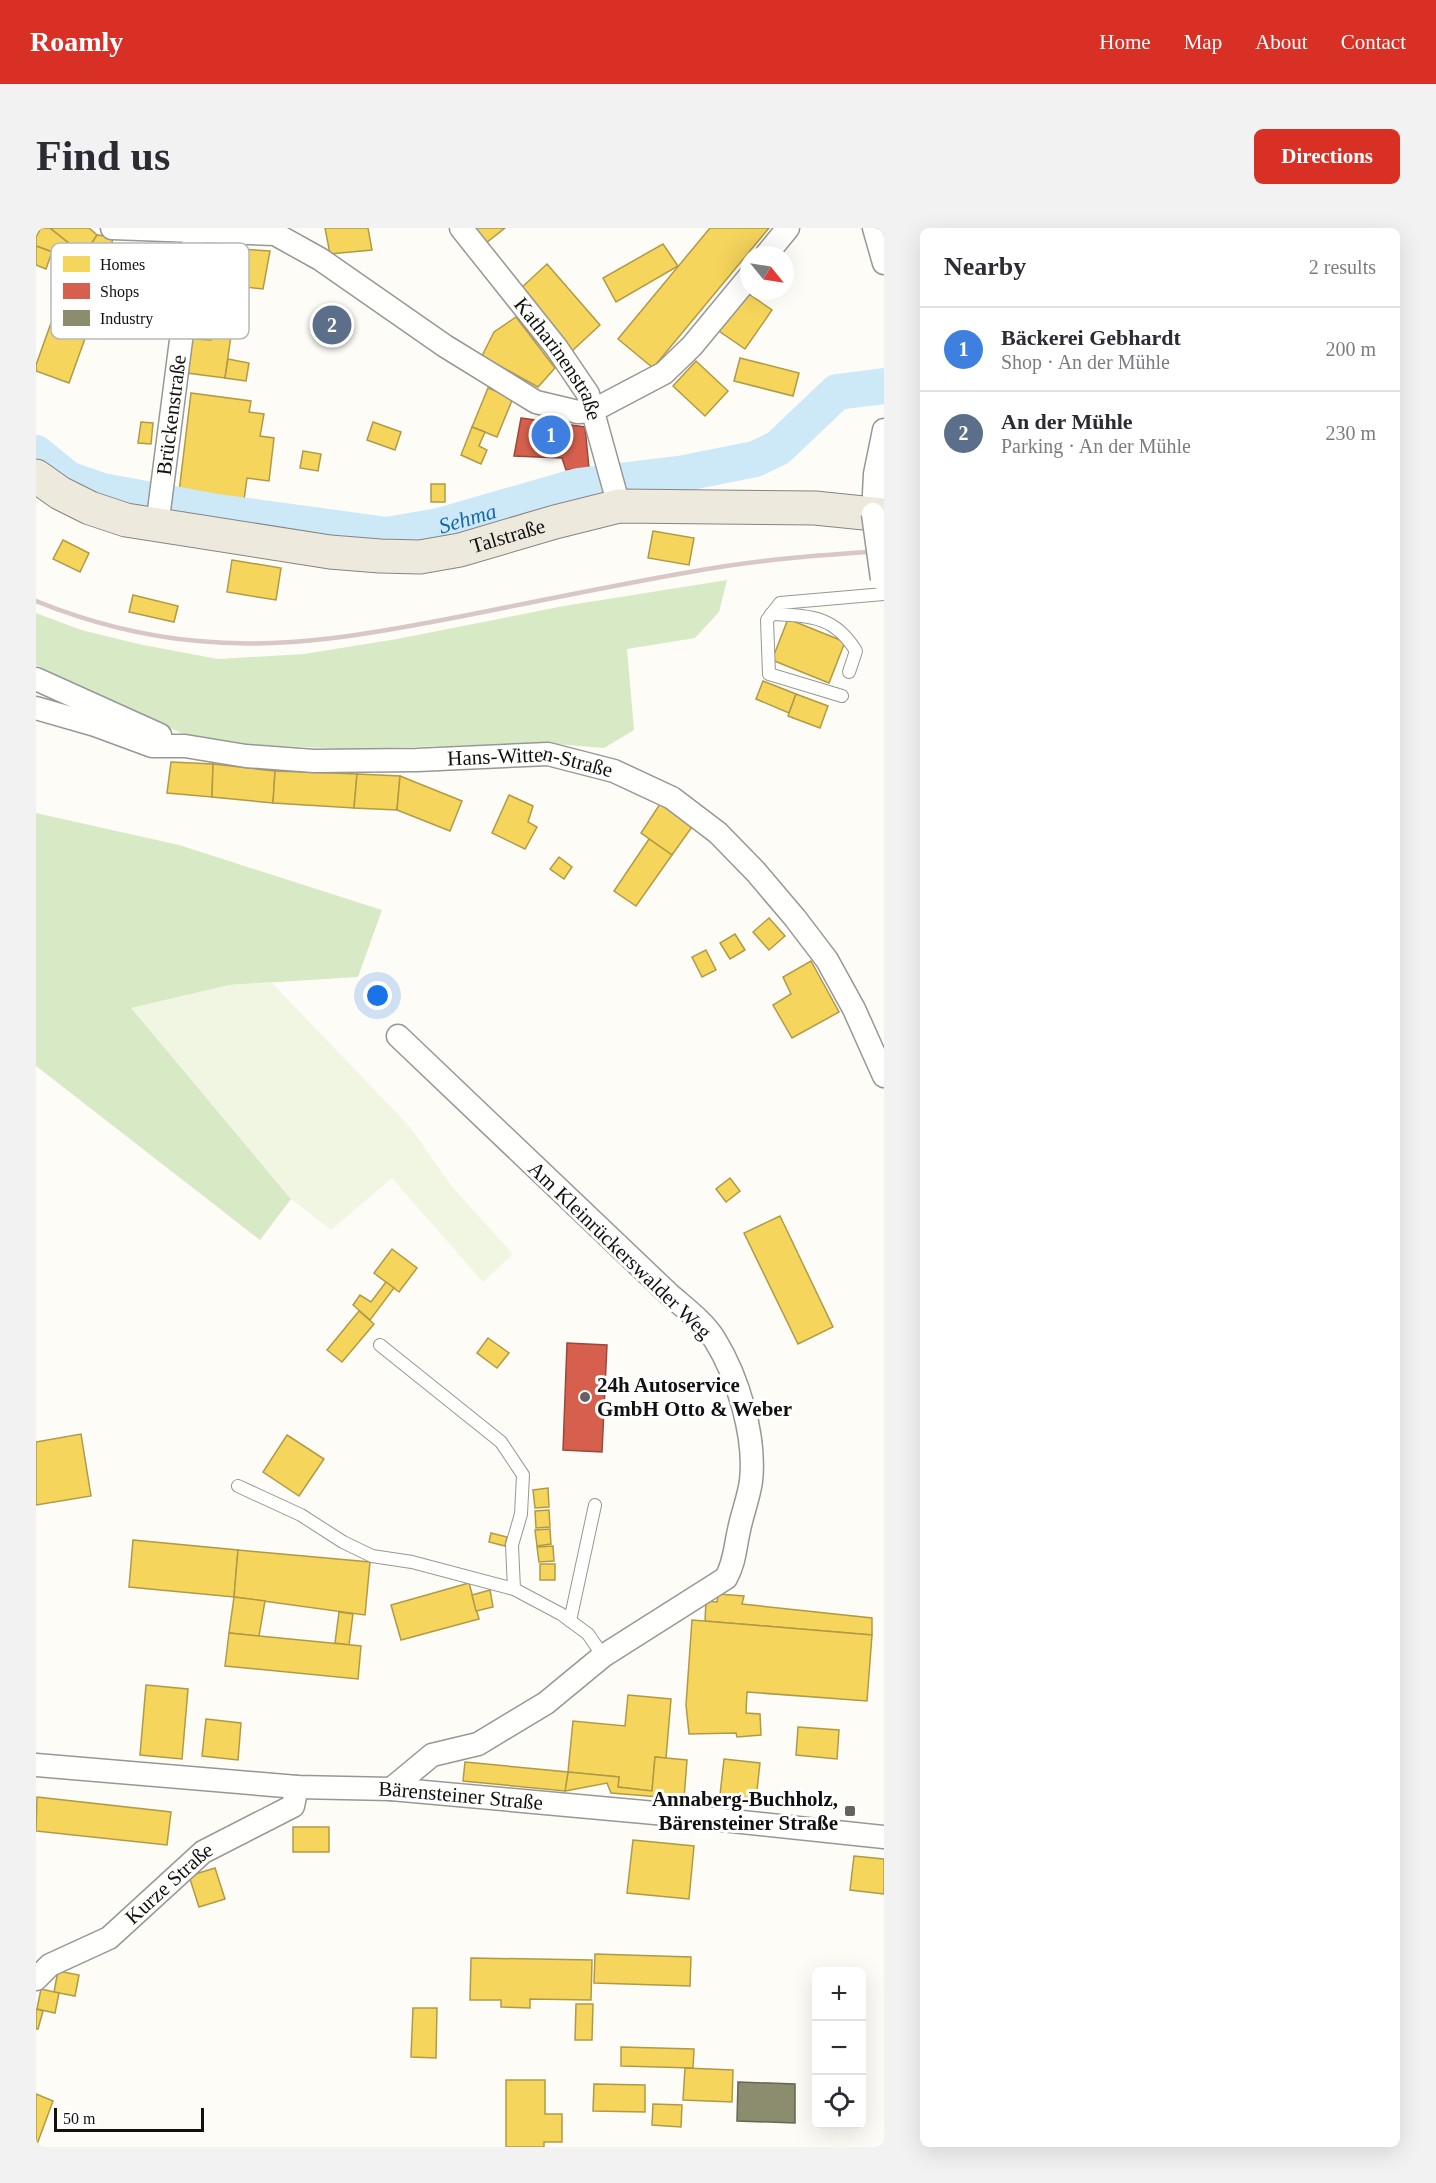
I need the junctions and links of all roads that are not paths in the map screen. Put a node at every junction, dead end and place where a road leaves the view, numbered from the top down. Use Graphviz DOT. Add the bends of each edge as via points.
graph roads {
  1 [pos="112,228"];
  2 [pos="461,228"];
  3 [pos="788,228"];
  4 [pos="874,228"];
  5 [pos="276,231"];
  6 [pos="195,232"];
  7 [pos="194,243"];
  8 [pos="773,246"];
  9 [pos="884,263"];
  10 [pos="740,288"];
  11 [pos="182,339"];
  12 [pos="592,411"];
  13 [pos="884,430"];
  14 [pos="36,476"];
  15 [pos="618,500"];
  16 [pos="878,515"];
  17 [pos="158,518"];
  18 [pos="883,588"];
  19 [pos="771,614"];
  20 [pos="849,672"];
  21 [pos="36,679"];
  22 [pos="842,696"];
  23 [pos="36,708"];
  24 [pos="185,746"];
  25 [pos="398,1036"];
  26 [pos="884,1076"];
  27 [pos="380,1345"];
  28 [pos="238,1486"];
  29 [pos="595,1505"];
  30 [pos="514,1589"];
  31 [pos="570,1621"];
  32 [pos="603,1656"];
  33 [pos="36,1765"];
  34 [pos="297,1787"];
  35 [pos="391,1789"];
  36 [pos="884,1838"];
  37 [pos="36,1979"];
  1 -- 6 [label="street"];
  2 -- 12 [label="street, Katharinenstraße" via="556,346 588,394"];
  3 -- 8 [label="street"];
  4 -- 9 [label="street"];
  5 -- 6 [label="street"];
  5 -- 12 [label="street" via="536,402 578,412"];
  6 -- 7 [label="street, Brückenstraße"];
  10 -- 12 [label="street" via="664,374"];
  11 -- 17 [label="street, Brückenstraße"];
  12 -- 15 [label="street, Katharinenstraße"];
  13 -- 16 [label="street" via="875,474"];
  14 -- 17 [label="main road, Talstraße" via="90,508 126,520"];
  15 -- 16 [label="main road, Talstraße" via="815,508"];
  15 -- 17 [label="main road, Talstraße" via="460,550 420,556 330,552"];
  16 -- 18 [label="street, bridge"];
  18 -- 19 [label="lane" via="780,603"];
  19 -- 20 [label="lane" via="814,616 846,635 856,651"];
  19 -- 22 [label="lane" via="767,620 769,674"];
  21 -- 24 [label="street"];
  23 -- 24 [label="street, Hans-Witten-Straße" via="152,746"];
  24 -- 26 [label="street, Hans-Witten-Straße" via="314,761 548,754 614,771 646,785 672,798 718,832 795,918 827,960"];
  25 -- 32 [label="street, Am Kleinrückerswalder Weg" via="695,1316 715,1340 733,1378 749,1432 751,1480 733,1565 726,1578"];
  27 -- 30 [label="lane" via="501,1442 523,1475 521,1514 512,1545"];
  28 -- 30 [label="lane" via="301,1515 372,1556 412,1562"];
  29 -- 31 [label="lane"];
  30 -- 31 [label="lane"];
  31 -- 32 [label="lane" via="588,1634"];
  32 -- 35 [label="street, Am Kleinrückerswalder Weg" via="546,1703 478,1744 432,1755"];
  33 -- 34 [label="street, Bärensteiner Straße"];
  34 -- 35 [label="street, Bärensteiner Straße"];
  34 -- 37 [label="street, Kurze Straße" via="293,1806 203,1852 109,1938 50,1965"];
  35 -- 36 [label="street, Bärensteiner Straße"];
}
